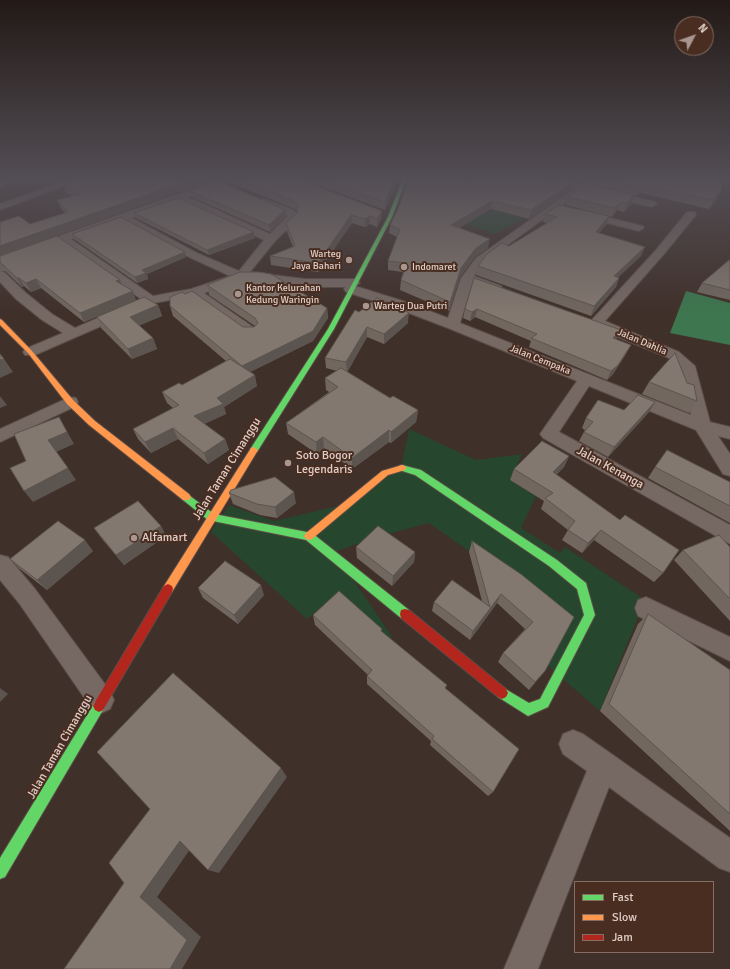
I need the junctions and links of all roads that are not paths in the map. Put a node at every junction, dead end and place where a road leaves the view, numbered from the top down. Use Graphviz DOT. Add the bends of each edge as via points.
graph roads {
  1 [pos="109,223"];
  2 [pos="134,223"];
  3 [pos="236,223"];
  4 [pos="288,223"];
  5 [pos="387,223"];
  6 [pos="534,223"];
  7 [pos="619,223"];
  8 [pos="683,223"];
  9 [pos="639,228"];
  10 [pos="63,239"];
  11 [pos="271,239"];
  12 [pos="0,261"];
  13 [pos="0,275"];
  14 [pos="241,276"];
  15 [pos="467,278"];
  16 [pos="352,286"];
  17 [pos="194,292"];
  18 [pos="510,293"];
  19 [pos="151,300"];
  20 [pos="582,318"];
  21 [pos="0,321"];
  22 [pos="596,323"];
  23 [pos="453,326"];
  24 [pos="251,332"];
  25 [pos="74,333"];
  26 [pos="30,352"];
  27 [pos="586,379"];
  28 [pos="70,402"];
  29 [pos="702,426"];
  30 [pos="730,433"];
  31 [pos="0,436"];
  32 [pos="730,469"];
  33 [pos="211,517"];
  34 [pos="730,535"];
  35 [pos="309,536"];
  36 [pos="0,564"];
  37 [pos="646,608"];
  38 [pos="730,649"];
  39 [pos="101,700"];
  40 [pos="573,744"];
  41 [pos="603,765"];
  42 [pos="730,857"];
  43 [pos="0,872"];
  44 [pos="521,969"];
  1 -- 10 [label="street"];
  2 -- 14 [label="street" via="193,255"];
  3 -- 11 [label="street"];
  4 -- 11 [label="street"];
  5 -- 16 [label="street, Jalan Taman Cimanggu"];
  6 -- 15 [label="street" via="480,260"];
  7 -- 9 [label="street"];
  8 -- 22 [label="street"];
  10 -- 12 [label="street"];
  10 -- 19 [label="street"];
  11 -- 14 [label="street"];
  13 -- 25 [label="street" via="47,317"];
  14 -- 16 [label="street, Jalan Cempaka"];
  14 -- 17 [label="street"];
  15 -- 18 [label="street"];
  15 -- 23 [label="street"];
  16 -- 23 [label="street, Jalan Cempaka"];
  16 -- 33 [label="street, Jalan Taman Cimanggu" via="331,329"];
  17 -- 19 [label="street"];
  17 -- 24 [label="street"];
  19 -- 25 [label="street"];
  20 -- 22 [label="street, Jalan Dahlia"];
  21 -- 26 [label="street"];
  22 -- 29 [label="street, Jalan Dahlia" via="674,355 690,369"];
  23 -- 27 [label="street, Jalan Cempaka"];
  25 -- 26 [label="street"];
  26 -- 28 [label="street"];
  27 -- 29 [label="street, Jalan Cempaka"];
  27 -- 34 [label="street, Jalan Kenanga" via="549,434"];
  28 -- 31 [label="street"];
  28 -- 33 [label="street" via="92,423"];
  29 -- 30 [label="street, Jalan Cempaka"];
  29 -- 32 [label="street"];
  33 -- 35 [label="street"];
  33 -- 39 [label="street, Jalan Taman Cimanggu"];
  35 -- 35 [label="street" via="512,701 528,710 544,703 590,615 582,586 553,563 418,472 400,468 385,473"];
  36 -- 39 [label="street" via="27,596"];
  37 -- 38 [label="street"];
  39 -- 43 [label="street, Jalan Taman Cimanggu"];
  40 -- 41 [label="street"];
  41 -- 42 [label="street"];
  41 -- 44 [label="street"];
}
